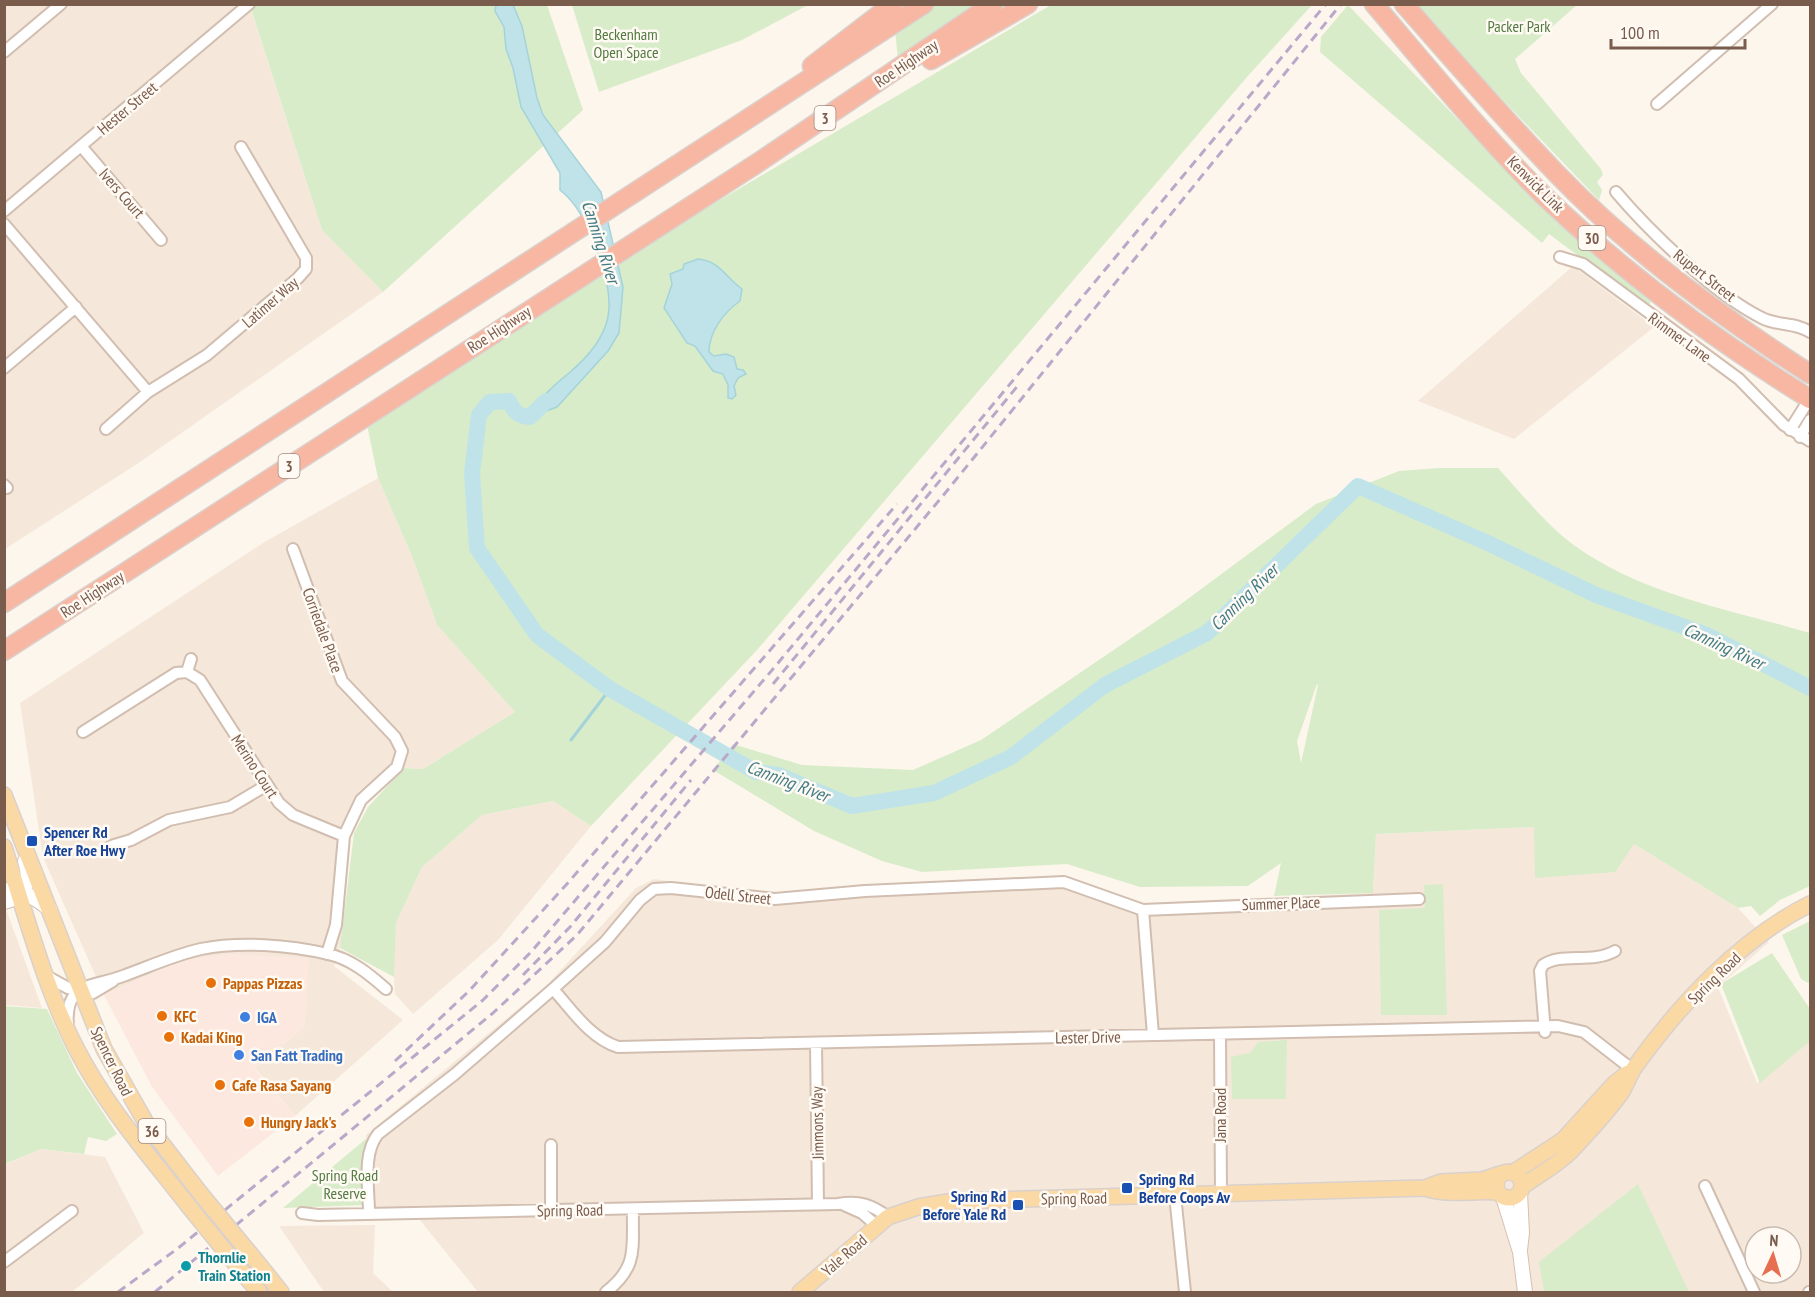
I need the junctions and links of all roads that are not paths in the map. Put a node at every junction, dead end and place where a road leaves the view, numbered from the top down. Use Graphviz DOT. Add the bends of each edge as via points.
graph roads {
  1 [pos="61,4"];
  2 [pos="249,4"];
  3 [pos="893,4"];
  4 [pos="924,4"];
  5 [pos="993,4"];
  6 [pos="1028,4"];
  7 [pos="1374,4"];
  8 [pos="1404,4"];
  9 [pos="1772,4"];
  10 [pos="4,52"];
  11 [pos="1657,104"];
  12 [pos="735,126"];
  13 [pos="81,146"];
  14 [pos="241,147"];
  15 [pos="762,160"];
  16 [pos="1616,192"];
  17 [pos="4,211"];
  18 [pos="4,224"];
  19 [pos="161,240"];
  20 [pos="1560,257"];
  21 [pos="76,307"];
  22 [pos="1810,332"];
  23 [pos="4,368"];
  24 [pos="1810,374"];
  25 [pos="148,392"];
  26 [pos="1810,398"];
  27 [pos="1810,420"];
  28 [pos="106,429"];
  29 [pos="1790,430"];
  30 [pos="1805,439"];
  31 [pos="294,549"];
  32 [pos="4,603"];
  33 [pos="4,651"];
  34 [pos="190,659"];
  35 [pos="188,672"];
  36 [pos="83,732"];
  37 [pos="267,785"];
  38 [pos="4,795"];
  39 [pos="4,801"];
  40 [pos="344,836"];
  41 [pos="111,846"];
  42 [pos="4,847"];
  43 [pos="12,892"];
  44 [pos="1419,899"];
  45 [pos="4,902"];
  46 [pos="1810,904"];
  47 [pos="1143,910"];
  48 [pos="51,912"];
  49 [pos="1615,951"];
  50 [pos="327,954"];
  51 [pos="48,977"];
  52 [pos="553,988"];
  53 [pos="386,989"];
  54 [pos="80,990"];
  55 [pos="1545,1029"];
  56 [pos="69,1033"];
  57 [pos="1220,1034"];
  58 [pos="1153,1035"];
  59 [pos="816,1043"];
  60 [pos="111,1064"];
  61 [pos="1633,1070"];
  62 [pos="550,1145"];
  63 [pos="146,1152"];
  64 [pos="1507,1173"];
  65 [pos="1705,1186"];
  66 [pos="1425,1188"];
  67 [pos="1521,1190"];
  68 [pos="1500,1194"];
  69 [pos="1175,1195"];
  70 [pos="1221,1195"];
  71 [pos="818,1204"];
  72 [pos="633,1209"];
  73 [pos="551,1210"];
  74 [pos="72,1211"];
  75 [pos="302,1213"];
  76 [pos="369,1213"];
  77 [pos="883,1222"];
  78 [pos="1520,1252"];
  79 [pos="4,1262"];
  80 [pos="259,1293"];
  81 [pos="280,1293"];
  82 [pos="606,1293"];
  83 [pos="800,1293"];
  84 [pos="1185,1293"];
  85 [pos="1525,1293"];
  86 [pos="1754,1293"];
  1 -- 10 [label="street"];
  2 -- 13 [label="street, Hester Street"];
  3 -- 12 [label="highway"];
  4 -- 12 [label="highway"];
  5 -- 15 [label="highway, Roe Highway / 3"];
  6 -- 15 [label="highway"];
  7 -- 26 [label="highway, Kenwick Link / 30" via="1457,102 1544,195 1633,274 1706,331"];
  8 -- 24 [label="highway, Kenwick Link / 30" via="1557,175 1604,218 1707,303"];
  9 -- 11 [label="street"];
  12 -- 32 [label="highway"];
  13 -- 17 [label="street, Hester Street"];
  13 -- 19 [label="street, Ivers Court"];
  14 -- 25 [label="street, Latimer Way" via="306,258 306,269 207,355"];
  15 -- 33 [label="highway, Roe Highway / 3"];
  16 -- 22 [label="street, Rupert Street" via="1662,242 1722,291 1762,318"];
  18 -- 21 [label="street"];
  20 -- 29 [label="street, Rimmer Lane" via="1583,264 1732,374"];
  21 -- 23 [label="street"];
  21 -- 25 [label="street"];
  25 -- 28 [label="street, Latimer Way"];
  26 -- 29 [label="street"];
  27 -- 30 [label="street, Rimmer Lane"];
  29 -- 30 [label="street, Rimmer Lane"];
  31 -- 40 [label="street, Corriedale Place" via="342,681 395,736 402,751 397,768 361,800"];
  34 -- 35 [label="street"];
  35 -- 36 [label="street" via="176,673"];
  35 -- 37 [label="street, Merino Court" via="200,680"];
  37 -- 40 [label="street, Merino Court" via="293,815"];
  37 -- 41 [label="street" via="230,807 169,820"];
  38 -- 48 [label="main road, Spencer Road / 36"];
  39 -- 43 [label="main road" via="29,876 27,886"];
  40 -- 50 [label="street, Corriedale Place" via="336,925"];
  42 -- 43 [label="main road, Spencer Road / 36"];
  43 -- 45 [label="main road" via="13,900"];
  43 -- 48 [label="main road" via="36,899"];
  43 -- 51 [label="main road, Spencer Road / 36"];
  44 -- 47 [label="street, Summer Place"];
  46 -- 61 [label="main road, Spring Road" via="1755,939 1717,973"];
  47 -- 52 [label="street, Odell Street" via="1064,882 865,891 775,900 654,889 605,942"];
  47 -- 58 [label="street"];
  48 -- 54 [label="main road, Spencer Road / 36"];
  49 -- 55 [label="street" via="1594,959 1556,960 1543,965 1540,978"];
  50 -- 53 [label="street" via="343,958"];
  50 -- 54 [label="street" via="222,946 91,983"];
  51 -- 54 [label="street"];
  51 -- 56 [label="main road, Spencer Road / 36"];
  52 -- 59 [label="street, Lester Drive" via="595,1035 618,1047"];
  52 -- 76 [label="street, Odell Street" via="455,1074 378,1134 369,1154"];
  54 -- 56 [label="street" via="70,1002"];
  54 -- 60 [label="main road, Spencer Road / 36"];
  55 -- 57 [label="street, Lester Drive"];
  55 -- 61 [label="street, Lester Drive" via="1584,1032"];
  56 -- 63 [label="main road, Spencer Road / 36" via="97,1084"];
  57 -- 58 [label="street, Lester Drive"];
  57 -- 70 [label="street, Jana Road"];
  58 -- 59 [label="street, Lester Drive"];
  59 -- 71 [label="street, Jimmons Way"];
  60 -- 63 [label="main road" via="104,1073 105,1082 139,1132"];
  60 -- 81 [label="main road, Spencer Road / 36, bridge" via="146,1124"];
  61 -- 64 [label="main road, Spring Road" via="1614,1084 1563,1140"];
  61 -- 67 [label="main road, Spring Road" via="1622,1091 1568,1154"];
  62 -- 73 [label="street"];
  63 -- 80 [label="main road, Spencer Road / 36, bridge"];
  64 -- 66 [label="main road, Spring Road" via="1482,1180 1441,1182"];
  64 -- 67 [label="main road" via="1521,1178"];
  64 -- 68 [label="main road" via="1496,1181"];
  65 -- 86 [label="street"];
  66 -- 68 [label="main road, Spring Road" via="1440,1193 1462,1190"];
  66 -- 70 [label="main road, Spring Road"];
  67 -- 68 [label="main road, Spring Road" via="1512,1198"];
  67 -- 78 [label="main road"];
  68 -- 78 [label="main road"];
  69 -- 70 [label="main road, Spring Road"];
  69 -- 77 [label="main road, Spring Road" via="954,1200 918,1207"];
  69 -- 84 [label="street"];
  71 -- 72 [label="street, Spring Road"];
  71 -- 77 [label="street, Spring Road" via="853,1201 870,1205"];
  72 -- 73 [label="street, Spring Road"];
  72 -- 82 [label="street" via="628,1271"];
  73 -- 76 [label="street, Spring Road"];
  74 -- 79 [label="street"];
  75 -- 76 [label="street, Spring Road"];
  77 -- 83 [label="main road, Yale Road"];
  78 -- 85 [label="main road"];
}
